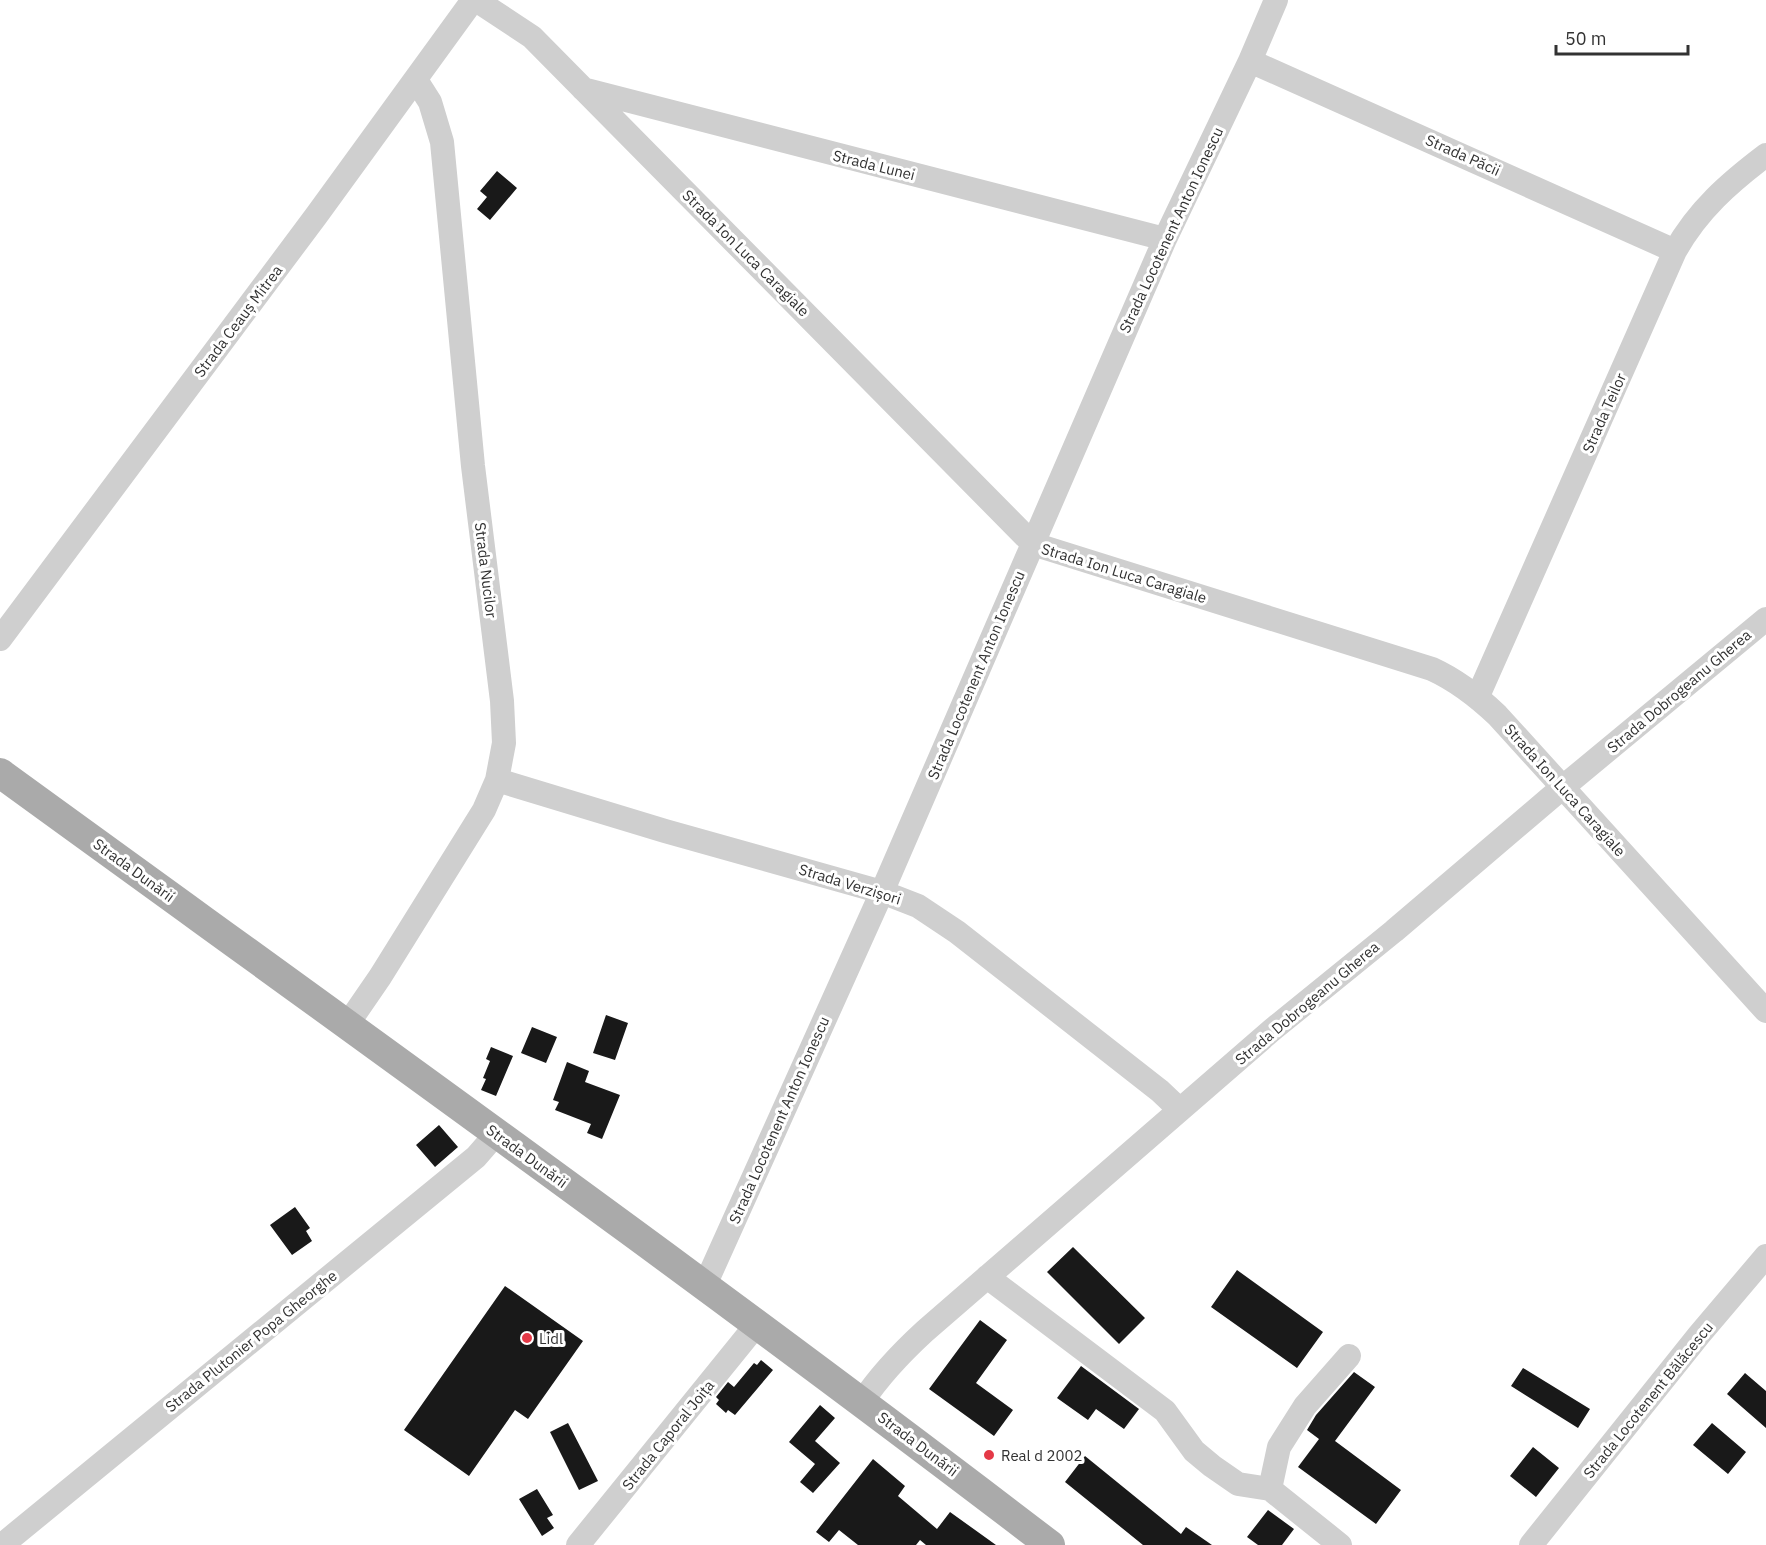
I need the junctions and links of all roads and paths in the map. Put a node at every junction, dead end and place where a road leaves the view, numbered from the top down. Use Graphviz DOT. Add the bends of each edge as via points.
graph roads {
  1 [pos="475,0"];
  2 [pos="1276,0"];
  3 [pos="1250,61"];
  4 [pos="416,80"];
  5 [pos="583,88"];
  6 [pos="1766,155"];
  7 [pos="1165,239"];
  8 [pos="1675,251"];
  9 [pos="1033,544"];
  10 [pos="1766,619"];
  11 [pos="0,639"];
  12 [pos="1478,696"];
  13 [pos="0,773"];
  14 [pos="497,780"];
  15 [pos="1563,787"];
  16 [pos="882,892"];
  17 [pos="1766,1011"];
  18 [pos="347,1025"];
  19 [pos="1180,1110"];
  20 [pos="496,1134"];
  21 [pos="1766,1256"];
  22 [pos="987,1277"];
  23 [pos="705,1285"];
  24 [pos="757,1324"];
  25 [pos="1349,1356"];
  26 [pos="862,1402"];
  27 [pos="1270,1489"];
  28 [pos="2,1545"];
  29 [pos="578,1545"];
  30 [pos="1050,1545"];
  31 [pos="1340,1545"];
  32 [pos="1531,1545"];
  1 -- 4 [label="street, Strada Ceauș Mitrea"];
  1 -- 5 [label="street, Strada Ion Luca Caragiale" via="532,37"];
  2 -- 3 [label="street, Strada Locotenent Anton Ionescu"];
  3 -- 7 [label="street, Strada Locotenent Anton Ionescu"];
  3 -- 8 [label="street, Strada Păcii"];
  4 -- 11 [label="street, Strada Ceauș Mitrea"];
  4 -- 14 [label="street, Strada Nucilor" via="430,102 442,142 473,466 502,701 504,743"];
  5 -- 7 [label="street, Strada Lunei"];
  5 -- 9 [label="street, Strada Ion Luca Caragiale"];
  6 -- 8 [label="street, Strada Teilor" via="1705,207"];
  7 -- 9 [label="street, Strada Locotenent Anton Ionescu"];
  8 -- 12 [label="street, Strada Teilor"];
  9 -- 12 [label="street, Strada Ion Luca Caragiale" via="1432,669"];
  9 -- 16 [label="street, Strada Locotenent Anton Ionescu"];
  10 -- 15 [label="street, Strada Dobrogeanu Gherea"];
  12 -- 15 [label="street, Strada Ion Luca Caragiale"];
  13 -- 18 [label="main road, Strada Dunării"];
  14 -- 16 [label="street, Strada Verzișori"];
  14 -- 18 [label="street, Strada Nucilor" via="484,810"];
  15 -- 17 [label="street, Strada Ion Luca Caragiale"];
  15 -- 19 [label="street, Strada Dobrogeanu Gherea"];
  16 -- 19 [label="street, Strada Verzișori" via="918,906 957,932"];
  16 -- 23 [label="street, Strada Locotenent Anton Ionescu"];
  18 -- 20 [label="main road, Strada Dunării"];
  19 -- 22 [label="street, Strada Dobrogeanu Gherea"];
  20 -- 23 [label="main road, Strada Dunării"];
  20 -- 28 [label="street, Strada Plutonier Popa Gheorghe" via="476,1157"];
  21 -- 32 [label="street, Strada Locotenent Bălăcescu"];
  22 -- 26 [label="street, Strada Dobrogeanu Gherea" via="896,1357"];
  22 -- 27 [label="street" via="1165,1412 1194,1451 1212,1466 1238,1484"];
  23 -- 24 [label="main road, Strada Dunării"];
  24 -- 26 [label="main road, Strada Dunării"];
  24 -- 29 [label="street, Strada Caporal Joița"];
  25 -- 27 [label="street" via="1305,1406 1279,1447"];
  26 -- 30 [label="main road, Strada Dunării"];
  27 -- 31 [label="street"];
}
